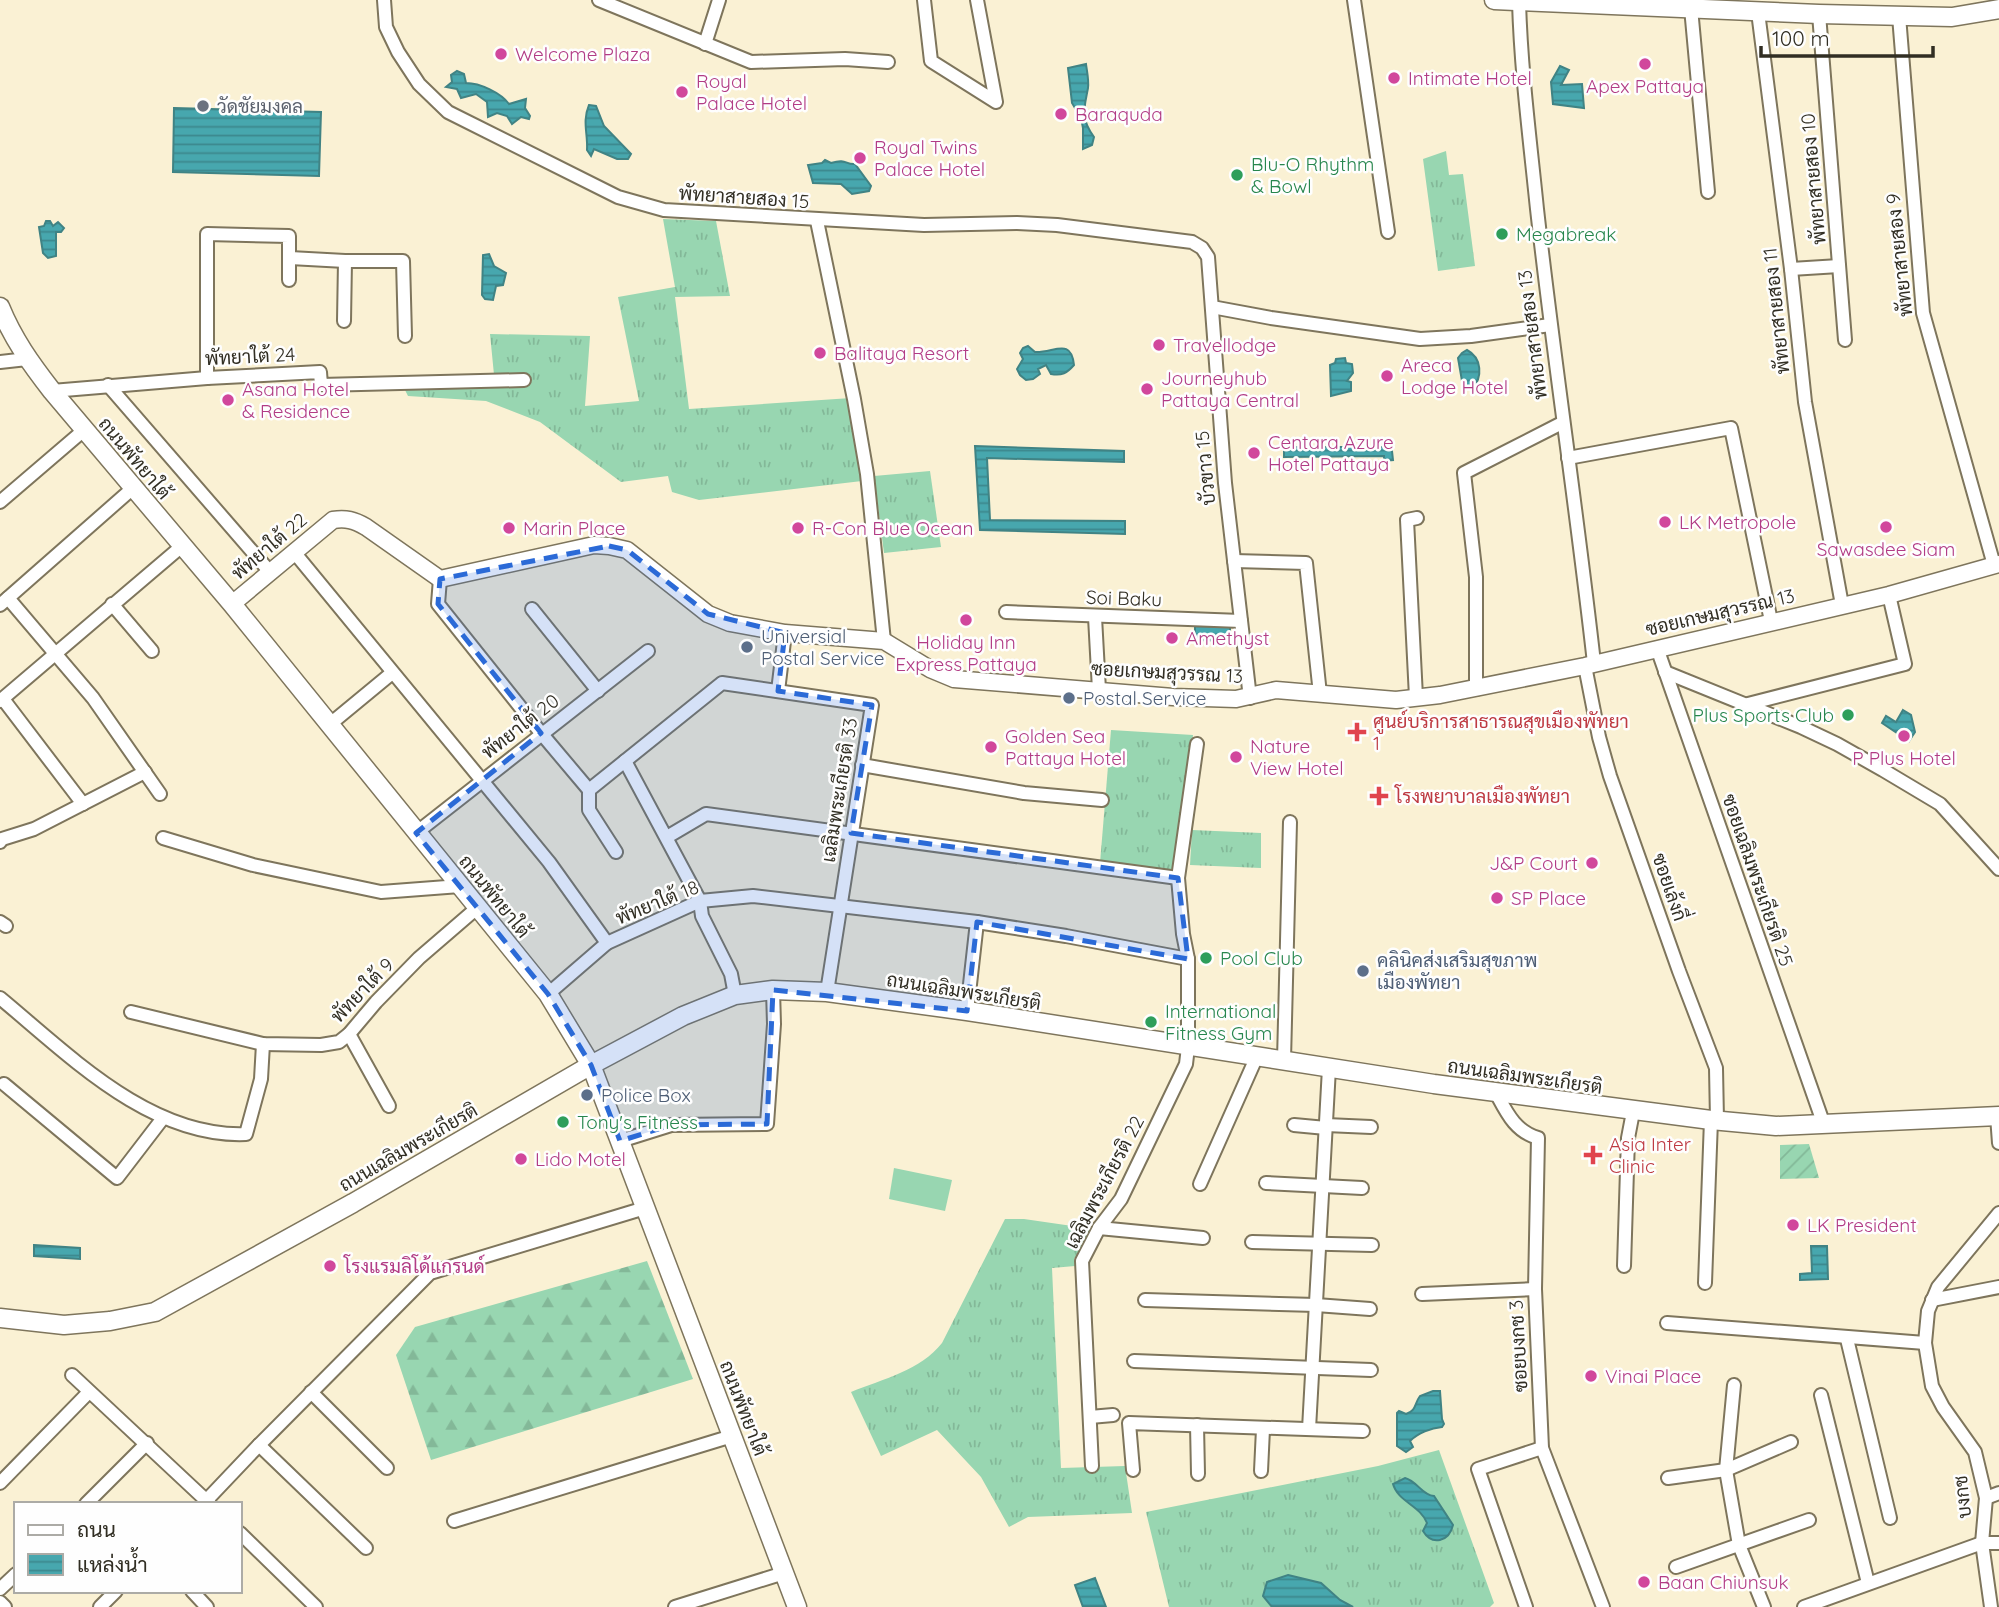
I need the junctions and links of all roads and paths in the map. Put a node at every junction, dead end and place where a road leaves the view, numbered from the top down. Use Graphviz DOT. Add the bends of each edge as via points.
graph roads {
  1 [pos="384,0"];
  2 [pos="599,0"];
  3 [pos="719,0"];
  4 [pos="924,0"];
  5 [pos="977,0"];
  6 [pos="1354,0"];
  7 [pos="1494,0"];
  8 [pos="1519,2"];
  9 [pos="1624,3"];
  10 [pos="1786,6"];
  11 [pos="1691,8"];
  12 [pos="1999,9"];
  13 [pos="1758,12"];
  14 [pos="1819,14"];
  15 [pos="1899,16"];
  16 [pos="705,44"];
  17 [pos="888,62"];
  18 [pos="1708,192"];
  19 [pos="817,221"];
  20 [pos="1388,232"];
  21 [pos="1192,242"];
  22 [pos="290,258"];
  23 [pos="345,261"];
  24 [pos="1839,266"];
  25 [pos="1791,269"];
  26 [pos="289,280"];
  27 [pos="0,307"];
  28 [pos="1212,307"];
  29 [pos="344,321"];
  30 [pos="1550,325"];
  31 [pos="405,336"];
  32 [pos="1845,340"];
  33 [pos="27,359"];
  34 [pos="0,362"];
  35 [pos="207,378"];
  36 [pos="524,380"];
  37 [pos="108,385"];
  38 [pos="52,391"];
  39 [pos="1562,423"];
  40 [pos="84,430"];
  41 [pos="1568,458"];
  42 [pos="133,488"];
  43 [pos="0,502"];
  44 [pos="1418,519"];
  45 [pos="182,546"];
  46 [pos="294,552"];
  47 [pos="1234,561"];
  48 [pos="1997,564"];
  49 [pos="270,572"];
  50 [pos="440,579"];
  51 [pos="1889,595"];
  52 [pos="4,601"];
  53 [pos="112,604"];
  54 [pos="232,604"];
  55 [pos="1842,605"];
  56 [pos="532,609"];
  57 [pos="1006,612"];
  58 [pos="1095,617"];
  59 [pos="1241,621"];
  60 [pos="1771,621"];
  61 [pos="785,633"];
  62 [pos="884,641"];
  63 [pos="1657,648"];
  64 [pos="648,650"];
  65 [pos="152,651"];
  66 [pos="55,653"];
  67 [pos="1590,664"];
  68 [pos="1665,672"];
  69 [pos="392,673"];
  70 [pos="1476,689"];
  71 [pos="1099,690"];
  72 [pos="598,691"];
  73 [pos="778,691"];
  74 [pos="1320,694"];
  75 [pos="1416,697"];
  76 [pos="1250,698"];
  77 [pos="1,700"];
  78 [pos="1748,704"];
  79 [pos="329,725"];
  80 [pos="541,733"];
  81 [pos="1197,744"];
  82 [pos="625,761"];
  83 [pos="862,765"];
  84 [pos="145,772"];
  85 [pos="482,779"];
  86 [pos="589,790"];
  87 [pos="160,794"];
  88 [pos="1102,800"];
  89 [pos="83,804"];
  90 [pos="1290,822"];
  91 [pos="416,833"];
  92 [pos="852,833"];
  93 [pos="667,836"];
  94 [pos="163,838"];
  95 [pos="1,840"];
  96 [pos="616,852"];
  97 [pos="1999,869"];
  98 [pos="1178,878"];
  99 [pos="460,886"];
  100 [pos="700,901"];
  101 [pos="840,905"];
  102 [pos="477,908"];
  103 [pos="977,922"];
  104 [pos="607,943"];
  105 [pos="1188,959"];
  106 [pos="773,990"];
  107 [pos="827,992"];
  108 [pos="548,993"];
  109 [pos="735,995"];
  110 [pos="0,998"];
  111 [pos="967,1011"];
  112 [pos="131,1012"];
  113 [pos="349,1034"];
  114 [pos="263,1044"];
  115 [pos="1188,1047"];
  116 [pos="1257,1056"];
  117 [pos="1284,1060"];
  118 [pos="591,1065"];
  119 [pos="1329,1068"];
  120 [pos="4,1084"];
  121 [pos="1495,1091"];
  122 [pos="388,1106"];
  123 [pos="1633,1112"];
  124 [pos="1998,1116"];
  125 [pos="163,1118"];
  126 [pos="1714,1120"];
  127 [pos="1294,1125"];
  128 [pos="1824,1125"];
  129 [pos="1326,1126"];
  130 [pos="1371,1126"];
  131 [pos="620,1141"];
  132 [pos="1999,1143"];
  133 [pos="1266,1183"];
  134 [pos="1200,1184"];
  135 [pos="1323,1186"];
  136 [pos="1362,1188"];
  137 [pos="645,1208"];
  138 [pos="1999,1213"];
  139 [pos="1099,1228"];
  140 [pos="1203,1238"];
  141 [pos="1252,1241"];
  142 [pos="1319,1245"];
  143 [pos="1372,1245"];
  144 [pos="1624,1266"];
  145 [pos="1705,1283"];
  146 [pos="1999,1287"];
  147 [pos="1535,1289"];
  148 [pos="1422,1294"];
  149 [pos="1145,1300"];
  150 [pos="1932,1300"];
  151 [pos="1316,1305"];
  152 [pos="1370,1309"];
  153 [pos="0,1318"];
  154 [pos="1667,1323"];
  155 [pos="1847,1339"];
  156 [pos="1925,1343"];
  157 [pos="1134,1361"];
  158 [pos="1312,1369"];
  159 [pos="1371,1370"];
  160 [pos="72,1375"];
  161 [pos="1734,1385"];
  162 [pos="89,1392"];
  163 [pos="311,1392"];
  164 [pos="1821,1395"];
  165 [pos="1113,1415"];
  166 [pos="1090,1417"];
  167 [pos="1197,1425"];
  168 [pos="1263,1429"];
  169 [pos="1309,1429"];
  170 [pos="1363,1431"];
  171 [pos="732,1436"];
  172 [pos="1791,1442"];
  173 [pos="147,1443"];
  174 [pos="259,1445"];
  175 [pos="1542,1448"];
  176 [pos="1092,1466"];
  177 [pos="387,1468"];
  178 [pos="1133,1470"];
  179 [pos="1726,1470"];
  180 [pos="1261,1471"];
  181 [pos="1198,1475"];
  182 [pos="1668,1478"];
  183 [pos="0,1483"];
  184 [pos="1999,1493"];
  185 [pos="1986,1498"];
  186 [pos="88,1502"];
  187 [pos="206,1502"];
  188 [pos="208,1502"];
  189 [pos="1890,1518"];
  190 [pos="1809,1520"];
  191 [pos="454,1521"];
  192 [pos="242,1535"];
  193 [pos="1982,1543"];
  194 [pos="1999,1543"];
  195 [pos="1739,1545"];
  196 [pos="366,1548"];
  197 [pos="1676,1567"];
  198 [pos="784,1573"];
  199 [pos="14,1576"];
  200 [pos="1868,1583"];
  201 [pos="0,1590"];
  202 [pos="114,1593"];
  203 [pos="194,1593"];
  204 [pos="0,1602"];
  205 [pos="5,1607"];
  206 [pos="100,1607"];
  207 [pos="207,1607"];
  208 [pos="316,1607"];
  209 [pos="675,1607"];
  210 [pos="797,1607"];
  211 [pos="1526,1607"];
  212 [pos="1603,1607"];
  213 [pos="1764,1607"];
  214 [pos="1804,1607"];
  215 [pos="1991,1607"];
  1 -- 19 [label="street, พัทยาสายสอง 15" via="386,27 398,52 418,83 448,112 618,197 664,210"];
  2 -- 16 [label="street"];
  3 -- 16 [label="street"];
  4 -- 5 [label="street" via="931,61 996,102"];
  6 -- 20 [label="street"];
  7 -- 8 [label="main road"];
  8 -- 9 [label="main road"];
  8 -- 30 [label="street, พัทยาสายสอง 13"];
  9 -- 11 [label="main road"];
  10 -- 13 [label="main road"];
  10 -- 14 [label="main road"];
  11 -- 13 [label="main road"];
  11 -- 18 [label="street"];
  12 -- 15 [label="main road" via="1952,17"];
  13 -- 25 [label="street, พัทยาสายสอง 11"];
  14 -- 15 [label="main road"];
  14 -- 24 [label="street, พัทยาสายสอง 10"];
  15 -- 48 [label="street, พัทยาสายสอง 9" via="1923,313"];
  16 -- 17 [label="street" via="751,62"];
  19 -- 21 [label="street, พัทยาสายสอง 15" via="1057,225"];
  19 -- 62 [label="street" via="867,474"];
  21 -- 28 [label="street, บัวขาว 15" via="1208,257"];
  22 -- 23 [label="street"];
  22 -- 26 [label="street"];
  22 -- 35 [label="street" via="289,236 207,234"];
  23 -- 29 [label="street"];
  23 -- 31 [label="street" via="403,261"];
  24 -- 25 [label="street"];
  24 -- 32 [label="street, พัทยาสายสอง 10"];
  25 -- 55 [label="street, พัทยาสายสอง 11" via="1805,402"];
  27 -- 33 [label="main road, ถนนพัทยาใต้"];
  28 -- 30 [label="street" via="1420,340"];
  28 -- 47 [label="street, บัวขาว 15"];
  30 -- 39 [label="street, พัทยาสายสอง 13"];
  33 -- 34 [label="street"];
  33 -- 38 [label="main road, ถนนพัทยาใต้"];
  35 -- 36 [label="street, พัทยาใต้ 24" via="320,372 321,385"];
  35 -- 37 [label="street, พัทยาใต้ 24"];
  37 -- 38 [label="street, พัทยาใต้ 24"];
  37 -- 49 [label="street"];
  38 -- 40 [label="main road, ถนนพัทยาใต้"];
  39 -- 41 [label="street, พัทยาสายสอง 13"];
  39 -- 70 [label="street" via="1464,473 1476,577"];
  40 -- 42 [label="main road, ถนนพัทยาใต้"];
  40 -- 43 [label="street"];
  41 -- 60 [label="street" via="1731,428"];
  41 -- 67 [label="street, พัทยาสายสอง 13" via="1582,554"];
  42 -- 45 [label="main road, ถนนพัทยาใต้"];
  42 -- 52 [label="street"];
  44 -- 75 [label="street" via="1407,520"];
  45 -- 53 [label="street"];
  45 -- 54 [label="main road, ถนนพัทยาใต้"];
  46 -- 49 [label="street, พัทยาใต้ 22"];
  46 -- 50 [label="street, พัทยาใต้ 22" via="333,520 354,520"];
  46 -- 69 [label="street"];
  47 -- 59 [label="street, บัวขาว 15"];
  47 -- 74 [label="street" via="1306,563"];
  48 -- 51 [label="street, ซอยเกษมสุวรรณ 13"];
  49 -- 54 [label="street, พัทยาใต้ 22"];
  50 -- 61 [label="street, ซอยเกษมสุวรรณ 13" via="609,545 627,550 708,614"];
  50 -- 80 [label="street" via="438,604"];
  51 -- 55 [label="street, ซอยเกษมสุวรรณ 13"];
  51 -- 78 [label="street" via="1905,664"];
  52 -- 66 [label="street"];
  53 -- 65 [label="street"];
  53 -- 66 [label="street"];
  54 -- 79 [label="main road, ถนนพัทยาใต้"];
  55 -- 60 [label="street, ซอยเกษมสุวรรณ 13"];
  56 -- 72 [label="street"];
  57 -- 58 [label="street, Soi Baku"];
  58 -- 59 [label="street, Soi Baku"];
  58 -- 71 [label="street"];
  59 -- 76 [label="street, บัวขาว 15"];
  60 -- 63 [label="street, ซอยเกษมสุวรรณ 13"];
  61 -- 62 [label="street, ซอยเกษมสุวรรณ 13"];
  61 -- 73 [label="street"];
  62 -- 71 [label="street, ซอยเกษมสุวรรณ 13" via="954,679"];
  63 -- 67 [label="street, ซอยเกษมสุวรรณ 13"];
  63 -- 68 [label="street, ซอยเฉลิมพระเกียรติ 25"];
  64 -- 72 [label="street, พัทยาใต้ 20"];
  66 -- 77 [label="street"];
  66 -- 84 [label="street"];
  67 -- 70 [label="street, ซอยเกษมสุวรรณ 13"];
  67 -- 126 [label="street, ซอยเล้งกี่" via="1599,737 1610,776 1716,1069"];
  68 -- 78 [label="street"];
  68 -- 128 [label="street, ซอยเฉลิมพระเกียรติ 25"];
  69 -- 79 [label="street"];
  69 -- 85 [label="street"];
  70 -- 75 [label="street, ซอยเกษมสุวรรณ 13"];
  71 -- 76 [label="street, ซอยเกษมสุวรรณ 13"];
  72 -- 80 [label="street, พัทยาใต้ 20"];
  73 -- 82 [label="street" via="722,683"];
  73 -- 83 [label="street, เฉลิมพระเกียรติ 33" via="872,705"];
  74 -- 75 [label="street, ซอยเกษมสุวรรณ 13"];
  74 -- 76 [label="street, ซอยเกษมสุวรรณ 13" via="1276,690"];
  77 -- 89 [label="street"];
  78 -- 97 [label="street" via="1837,744 1940,804"];
  79 -- 91 [label="main road, ถนนพัทยาใต้"];
  80 -- 85 [label="street, พัทยาใต้ 20"];
  80 -- 86 [label="street"];
  81 -- 98 [label="street, เฉลิมพระเกียรติ 22"];
  82 -- 86 [label="street"];
  82 -- 93 [label="street"];
  83 -- 88 [label="street" via="1024,793"];
  83 -- 92 [label="street, เฉลิมพระเกียรติ 33"];
  84 -- 87 [label="street"];
  84 -- 89 [label="street"];
  85 -- 91 [label="street, พัทยาใต้ 20"];
  85 -- 104 [label="street"];
  86 -- 96 [label="street" via="589,810"];
  89 -- 95 [label="street"];
  90 -- 117 [label="street"];
  91 -- 99 [label="main road, ถนนพัทยาใต้"];
  92 -- 93 [label="street" via="706,814"];
  92 -- 98 [label="street"];
  92 -- 101 [label="street, เฉลิมพระเกียรติ 33"];
  93 -- 100 [label="street"];
  94 -- 99 [label="street" via="253,865 381,892"];
  98 -- 105 [label="street, เฉลิมพระเกียรติ 22"];
  99 -- 102 [label="main road, ถนนพัทยาใต้"];
  100 -- 101 [label="street, พัทยาใต้ 18" via="753,896"];
  100 -- 104 [label="street, พัทยาใต้ 18"];
  100 -- 109 [label="street" via="702,916 731,974"];
  101 -- 103 [label="street, พัทยาใต้ 18"];
  101 -- 107 [label="street, เฉลิมพระเกียรติ 33"];
  102 -- 108 [label="main road, ถนนพัทยาใต้"];
  102 -- 113 [label="street, พัทยาใต้ 9" via="411,967"];
  103 -- 105 [label="street, พัทยาใต้ 18"];
  103 -- 111 [label="street"];
  104 -- 108 [label="street, พัทยาใต้ 18"];
  105 -- 115 [label="street, เฉลิมพระเกียรติ 22"];
  106 -- 107 [label="main road, ถนนเฉลิมพระเกียรติ"];
  106 -- 109 [label="main road, ถนนเฉลิมพระเกียรติ"];
  106 -- 131 [label="street" via="766,1125 671,1125"];
  107 -- 111 [label="main road, ถนนเฉลิมพระเกียรติ"];
  108 -- 118 [label="main road, ถนนพัทยาใต้"];
  109 -- 118 [label="main road, ถนนเฉลิมพระเกียรติ" via="682,1016"];
  110 -- 125 [label="street" via="88,1070 140,1108"];
  111 -- 115 [label="main road, ถนนเฉลิมพระเกียรติ"];
  112 -- 114 [label="street, พัทยาใต้ 9"];
  113 -- 114 [label="street, พัทยาใต้ 9" via="339,1042 321,1045"];
  113 -- 122 [label="street"];
  114 -- 125 [label="street" via="261,1079 246,1134 225,1135"];
  115 -- 116 [label="main road, ถนนเฉลิมพระเกียรติ"];
  115 -- 139 [label="street, เฉลิมพระเกียรติ 22" via="1185,1064 1121,1199"];
  116 -- 117 [label="main road, ถนนเฉลิมพระเกียรติ"];
  116 -- 134 [label="street"];
  117 -- 119 [label="main road, ถนนเฉลิมพระเกียรติ"];
  118 -- 131 [label="main road, ถนนพัทยาใต้"];
  118 -- 153 [label="main road, ถนนเฉลิมพระเกียรติ" via="155,1312 64,1325"];
  119 -- 121 [label="main road, ถนนเฉลิมพระเกียรติ"];
  119 -- 129 [label="street"];
  120 -- 125 [label="street" via="117,1178"];
  121 -- 123 [label="main road, ถนนเฉลิมพระเกียรติ"];
  121 -- 147 [label="street, ซอยบงกช 3" via="1515,1126 1538,1138"];
  123 -- 126 [label="main road, ถนนเฉลิมพระเกียรติ"];
  123 -- 144 [label="street"];
  124 -- 128 [label="main road, ถนนเฉลิมพระเกียรติ"];
  124 -- 132 [label="street"];
  126 -- 128 [label="main road, ถนนเฉลิมพระเกียรติ"];
  126 -- 145 [label="street, ซอยเล้งกี่"];
  127 -- 129 [label="street"];
  129 -- 130 [label="street"];
  129 -- 135 [label="street"];
  131 -- 137 [label="main road, ถนนพัทยาใต้"];
  133 -- 135 [label="street"];
  135 -- 136 [label="street"];
  135 -- 142 [label="street"];
  137 -- 163 [label="street" via="430,1273"];
  137 -- 171 [label="main road, ถนนพัทยาใต้"];
  138 -- 150 [label="street, บงกช"];
  139 -- 140 [label="street"];
  139 -- 166 [label="street, เฉลิมพระเกียรติ 22" via="1083,1261"];
  141 -- 142 [label="street"];
  142 -- 143 [label="street"];
  142 -- 151 [label="street"];
  146 -- 150 [label="street"];
  147 -- 148 [label="street"];
  147 -- 175 [label="street, ซอยบงกช 3"];
  149 -- 151 [label="street"];
  150 -- 156 [label="street, บงกช"];
  151 -- 152 [label="street"];
  151 -- 158 [label="street"];
  154 -- 155 [label="street"];
  155 -- 156 [label="street"];
  155 -- 189 [label="street"];
  156 -- 185 [label="street, บงกช" via="1932,1386 1975,1452"];
  157 -- 158 [label="street"];
  158 -- 159 [label="street"];
  158 -- 169 [label="street"];
  160 -- 162 [label="street"];
  161 -- 179 [label="street"];
  162 -- 173 [label="street"];
  162 -- 183 [label="street"];
  163 -- 174 [label="street"];
  163 -- 177 [label="street"];
  164 -- 200 [label="street"];
  165 -- 166 [label="street"];
  166 -- 176 [label="street, เฉลิมพระเกียรติ 22"];
  167 -- 168 [label="street"];
  167 -- 178 [label="street" via="1129,1423"];
  167 -- 181 [label="street"];
  168 -- 169 [label="street"];
  168 -- 180 [label="street"];
  169 -- 170 [label="street"];
  171 -- 191 [label="street"];
  171 -- 198 [label="main road, ถนนพัทยาใต้"];
  172 -- 179 [label="street"];
  173 -- 186 [label="street"];
  173 -- 187 [label="street"];
  174 -- 188 [label="street"];
  174 -- 196 [label="street"];
  175 -- 211 [label="street" via="1478,1469"];
  175 -- 212 [label="street, ซอยบงกช 3"];
  179 -- 182 [label="street"];
  179 -- 195 [label="street"];
  184 -- 185 [label="street"];
  185 -- 193 [label="street, บงกช"];
  190 -- 195 [label="street"];
  192 -- 208 [label="street"];
  193 -- 194 [label="street"];
  193 -- 200 [label="street, บงกช"];
  193 -- 215 [label="street"];
  195 -- 197 [label="street"];
  195 -- 213 [label="street"];
  198 -- 209 [label="street"];
  198 -- 210 [label="main road, ถนนพัทยาใต้"];
  199 -- 201 [label="street"];
  200 -- 214 [label="street, บงกช"];
  202 -- 206 [label="street"];
  203 -- 207 [label="street"];
  204 -- 205 [label="street"];
}
